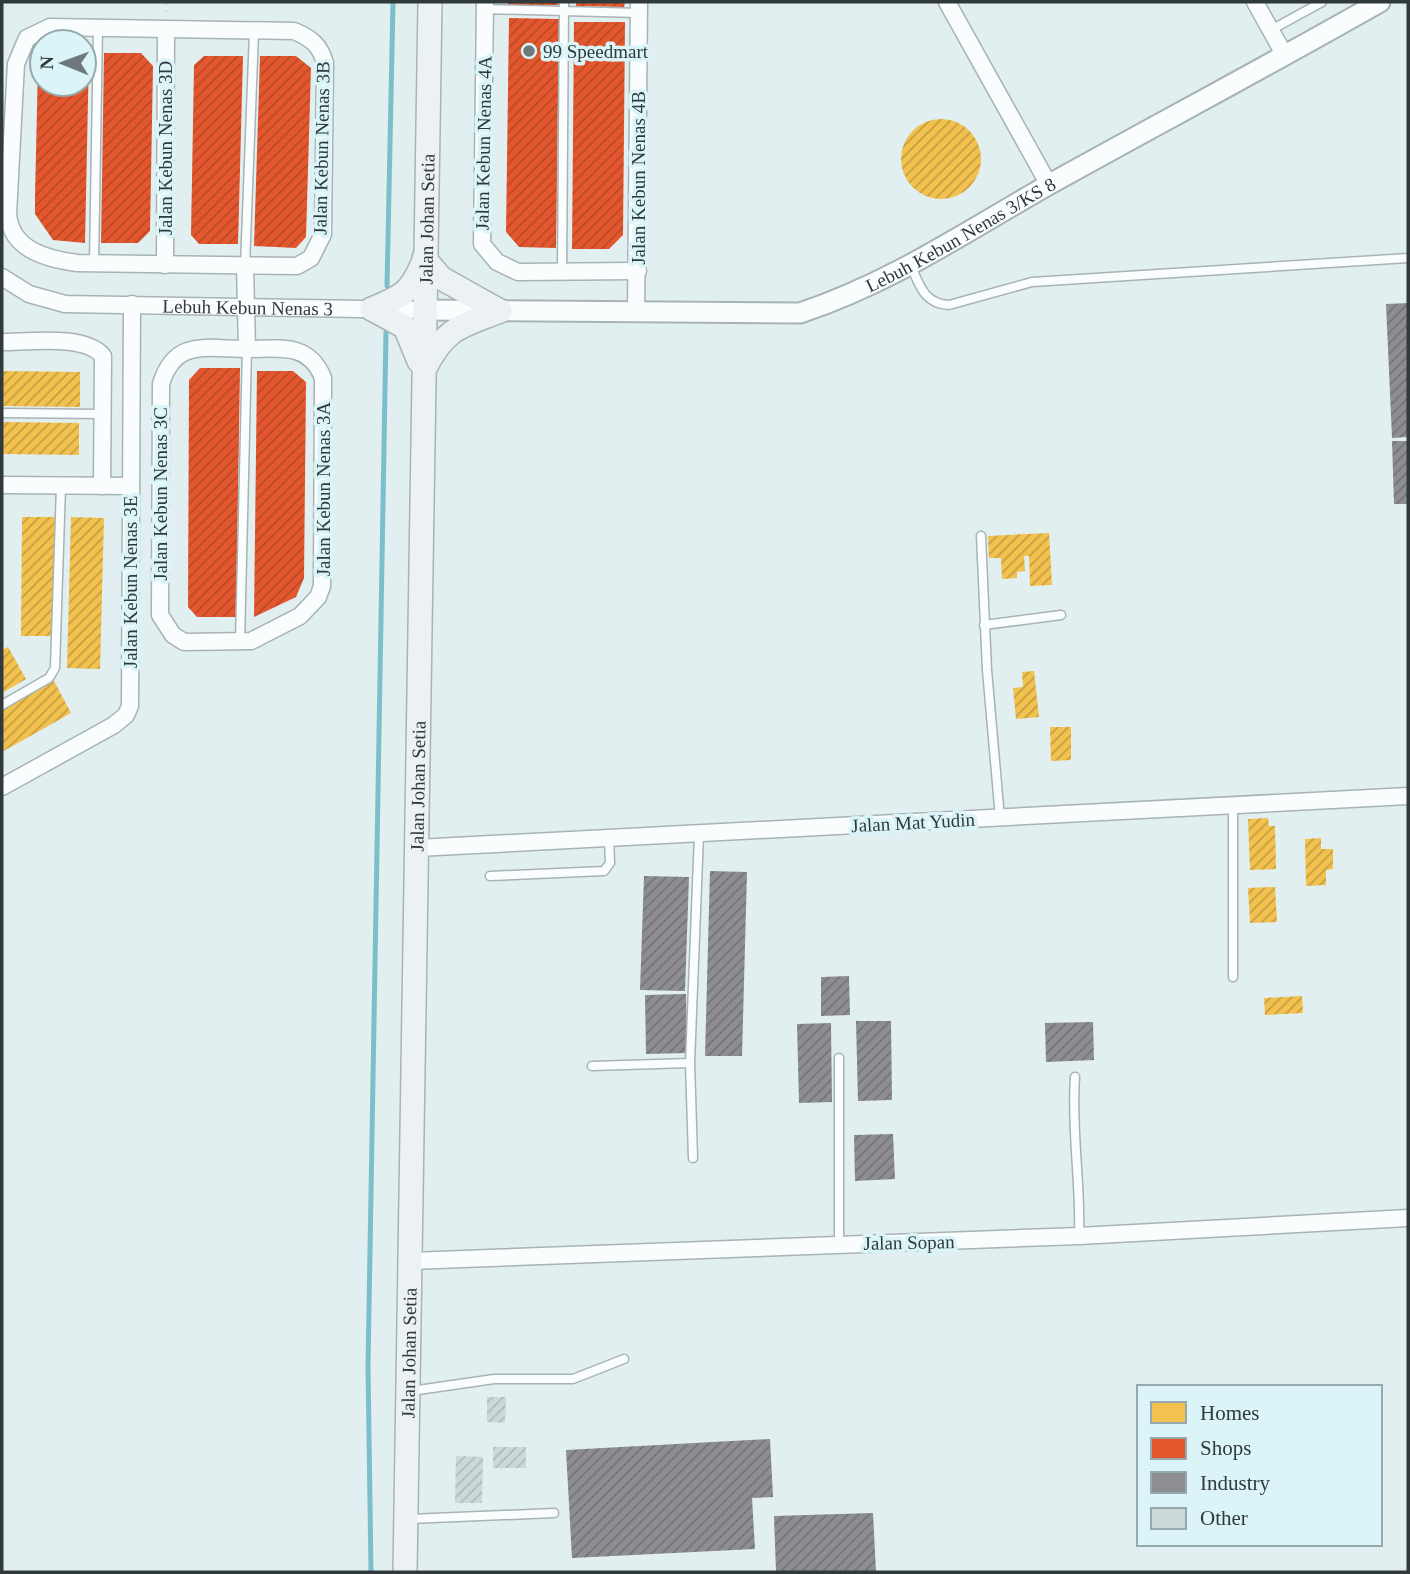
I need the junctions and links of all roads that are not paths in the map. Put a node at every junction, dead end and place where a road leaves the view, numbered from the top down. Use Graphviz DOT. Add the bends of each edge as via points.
graph roads {
  1 [pos="430,2"];
  2 [pos="564,2"];
  3 [pos="947,2"];
  4 [pos="1255,2"];
  5 [pos="1322,2"];
  6 [pos="1380,2"];
  7 [pos="485,6"];
  8 [pos="639,7"];
  9 [pos="564,12"];
  10 [pos="48,28"];
  11 [pos="98,28"];
  12 [pos="1271,30"];
  13 [pos="166,31"];
  14 [pos="254,32"];
  15 [pos="28,38"];
  16 [pos="1285,56"];
  17 [pos="97,98"];
  18 [pos="1048,185"];
  19 [pos="5,231"];
  20 [pos="424,258"];
  21 [pos="1408,258"];
  22 [pos="94,263"];
  23 [pos="165,265"];
  24 [pos="245,267"];
  25 [pos="911,267"];
  26 [pos="638,271"];
  27 [pos="562,272"];
  28 [pos="2,276"];
  29 [pos="132,304"];
  30 [pos="247,306"];
  31 [pos="372,309"];
  32 [pos="424,310"];
  33 [pos="500,311"];
  34 [pos="636,313"];
  35 [pos="2,342"];
  36 [pos="247,349"];
  37 [pos="422,374"];
  38 [pos="2,413"];
  39 [pos="102,414"];
  40 [pos="2,485"];
  41 [pos="61,486"];
  42 [pos="102,486"];
  43 [pos="131,486"];
  44 [pos="981,536"];
  45 [pos="1061,615"];
  46 [pos="984,625"];
  47 [pos="240,642"];
  48 [pos="2,705"];
  49 [pos="2,787"];
  50 [pos="1408,796"];
  51 [pos="1233,807"];
  52 [pos="1000,818"];
  53 [pos="699,834"];
  54 [pos="609,838"];
  55 [pos="417,848"];
  56 [pos="491,876"];
  57 [pos="1233,977"];
  58 [pos="839,1058"];
  59 [pos="690,1063"];
  60 [pos="592,1066"];
  61 [pos="1075,1077"];
  62 [pos="693,1157"];
  63 [pos="1408,1218"];
  64 [pos="1079,1236"];
  65 [pos="839,1244"];
  66 [pos="410,1261"];
  67 [pos="624,1359"];
  68 [pos="408,1392"];
  69 [pos="554,1513"];
  70 [pos="406,1519"];
  71 [pos="405,1572"];
  1 -- 20 [label="main road, Jalan Johan Setia"];
  2 -- 9 [label="lane"];
  3 -- 18 [label="street"];
  4 -- 12 [label="street"];
  5 -- 12 [label="lane"];
  6 -- 16 [label="street, Lebuh Kebun Nenas 3/KS 8"];
  7 -- 9 [label="lane"];
  7 -- 27 [label="street, Jalan Kebun Nenas 4A" via="482,244 498,262 518,272"];
  8 -- 9 [label="lane"];
  8 -- 26 [label="street, Jalan Kebun Nenas 4B"];
  9 -- 27 [label="lane"];
  10 -- 11 [label="street, Jalan Kebun Nenas 3B"];
  11 -- 13 [label="street, Jalan Kebun Nenas 3B"];
  12 -- 16 [label="street"];
  13 -- 14 [label="street, Jalan Kebun Nenas 3B"];
  13 -- 23 [label="street, Jalan Kebun Nenas 3D"];
  14 -- 24 [label="lane"];
  14 -- 24 [label="street, Jalan Kebun Nenas 3B" via="295,31 321,50 325,63 323,234 311,258 297,266"];
  15 -- 19 [label="street, Jalan Kebun Nenas 3B" via="16,64"];
  16 -- 18 [label="street, Lebuh Kebun Nenas 3/KS 8"];
  17 -- 22 [label="lane"];
  18 -- 25 [label="street, Lebuh Kebun Nenas 3/KS 8"];
  19 -- 22 [label="street, Jalan Kebun Nenas 3B" via="44,259"];
  20 -- 31 [label="main road" via="413,285 400,297"];
  20 -- 32 [label="main road, Jalan Johan Setia"];
  20 -- 33 [label="main road" via="441,278"];
  21 -- 25 [label="lane" via="1032,282 949,305 925,297"];
  22 -- 23 [label="street, Jalan Kebun Nenas 3B"];
  23 -- 24 [label="street, Jalan Kebun Nenas 3B"];
  24 -- 30 [label="street"];
  25 -- 34 [label="street, Lebuh Kebun Nenas 3/KS 8" via="849,297 800,313"];
  26 -- 27 [label="street, Jalan Kebun Nenas 4A"];
  26 -- 34 [label="street, Jalan Kebun Nenas 4B"];
  28 -- 29 [label="street, Lebuh Kebun Nenas 3" via="46,301"];
  29 -- 30 [label="street, Lebuh Kebun Nenas 3"];
  29 -- 43 [label="street, Jalan Kebun Nenas 3E"];
  30 -- 31 [label="street, Lebuh Kebun Nenas 3"];
  30 -- 36 [label="street"];
  31 -- 32 [label="street, Lebuh Kebun Nenas 3"];
  31 -- 37 [label="main road" via="405,327"];
  32 -- 33 [label="street, Lebuh Kebun Nenas 3"];
  32 -- 37 [label="main road, Jalan Johan Setia"];
  33 -- 34 [label="street, Lebuh Kebun Nenas 3/KS 8"];
  33 -- 37 [label="main road" via="446,334"];
  35 -- 39 [label="street" via="77,342 97,349 103,356"];
  36 -- 47 [label="lane"];
  36 -- 47 [label="street, Jalan Kebun Nenas 3A" via="299,351 317,363 323,378 324,571 318,597 300,616"];
  36 -- 47 [label="street, Jalan Kebun Nenas 3C" via="181,353 171,359 161,384 160,615 173,635 184,642"];
  37 -- 55 [label="main road, Jalan Johan Setia"];
  38 -- 39 [label="lane"];
  39 -- 42 [label="street"];
  40 -- 41 [label="street"];
  41 -- 42 [label="street"];
  41 -- 48 [label="lane" via="55,668 48,678"];
  42 -- 43 [label="street"];
  43 -- 49 [label="street, Jalan Kebun Nenas 3E" via="126,715"];
  44 -- 46 [label="lane"];
  45 -- 46 [label="lane"];
  46 -- 52 [label="lane"];
  50 -- 51 [label="street, Jalan Mat Yudin"];
  51 -- 52 [label="street, Jalan Mat Yudin"];
  51 -- 57 [label="lane"];
  52 -- 53 [label="street, Jalan Mat Yudin"];
  53 -- 54 [label="street, Jalan Mat Yudin"];
  53 -- 59 [label="lane"];
  54 -- 55 [label="street, Jalan Mat Yudin"];
  54 -- 56 [label="lane" via="610,863 604,871"];
  55 -- 66 [label="main road, Jalan Johan Setia"];
  58 -- 65 [label="lane"];
  59 -- 60 [label="lane"];
  59 -- 62 [label="lane"];
  61 -- 64 [label="lane"];
  63 -- 64 [label="street, Jalan Sopan"];
  64 -- 65 [label="street, Jalan Sopan"];
  65 -- 66 [label="street, Jalan Sopan"];
  66 -- 68 [label="main road, Jalan Johan Setia"];
  67 -- 68 [label="lane" via="573,1379 494,1379"];
  68 -- 70 [label="main road, Jalan Johan Setia"];
  69 -- 70 [label="lane"];
  70 -- 71 [label="main road, Jalan Johan Setia"];
}
